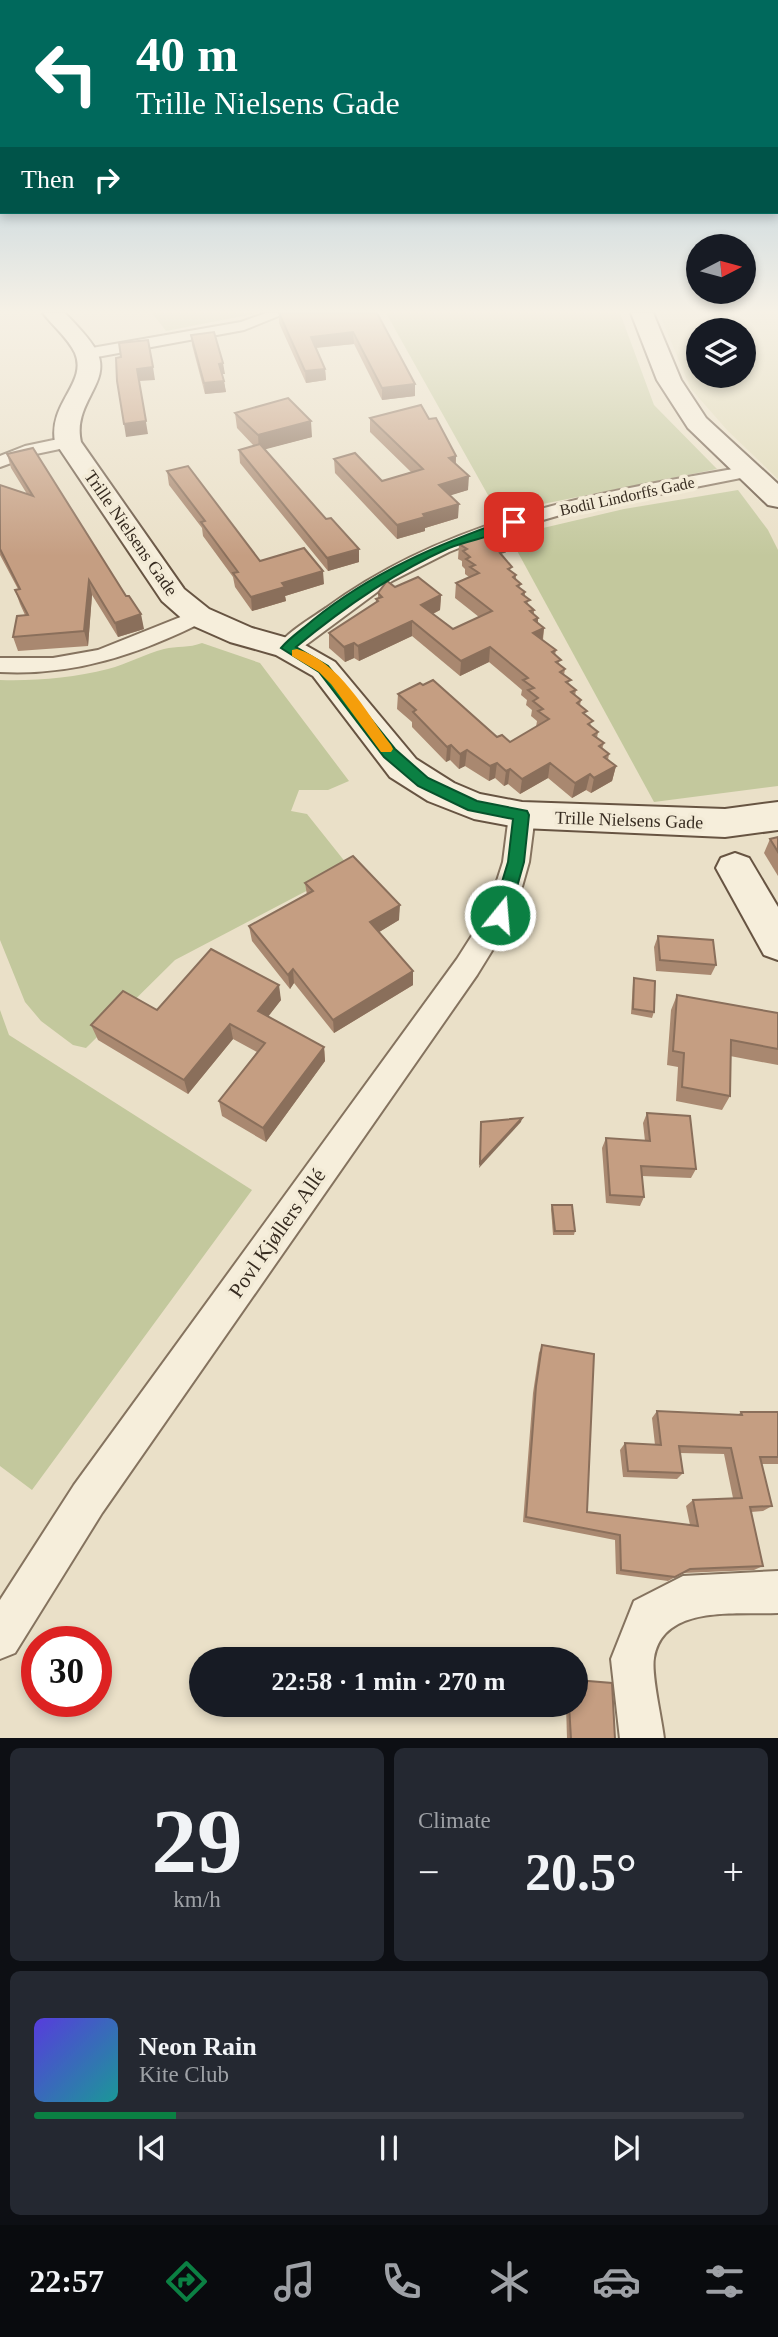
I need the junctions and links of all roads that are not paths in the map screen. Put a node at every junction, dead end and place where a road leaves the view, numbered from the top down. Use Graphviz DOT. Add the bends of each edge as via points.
graph roads {
  1 [pos="79,394"];
  2 [pos="678,394"];
  3 [pos="68,442"];
  4 [pos="0,462"];
  5 [pos="750,471"];
  6 [pos="778,499"];
  7 [pos="198,616"];
  8 [pos="287,648"];
  9 [pos="0,665"];
  10 [pos="522,815"];
  11 [pos="778,816"];
  12 [pos="735,868"];
  13 [pos="778,943"];
  14 [pos="778,1592"];
  15 [pos="0,1638"];
  16 [pos="642,1738"];
  1 -- 3 [label="street" via="67,416"];
  2 -- 5 [label="street" via="697,423"];
  3 -- 4 [label="street"];
  3 -- 7 [label="street, Trille Nielsens Gade" via="165,586"];
  5 -- 6 [label="street"];
  5 -- 8 [label="street, Bodil Lindorffs Gade" via="601,498 468,536 372,585"];
  7 -- 8 [label="street, Trille Nielsens Gade"];
  7 -- 9 [label="street" via="109,656 61,664"];
  8 -- 10 [label="street, Trille Nielsens Gade" via="324,669 390,753 423,782 474,806"];
  10 -- 11 [label="street, Trille Nielsens Gade" via="725,823"];
  10 -- 15 [label="street, Povl Kjøllers Allé" via="516,862 500,915 480,947 88,1499"];
  12 -- 13 [label="street"];
  14 -- 16 [label="street" via="683,1597 649,1616 632,1659"];
}
